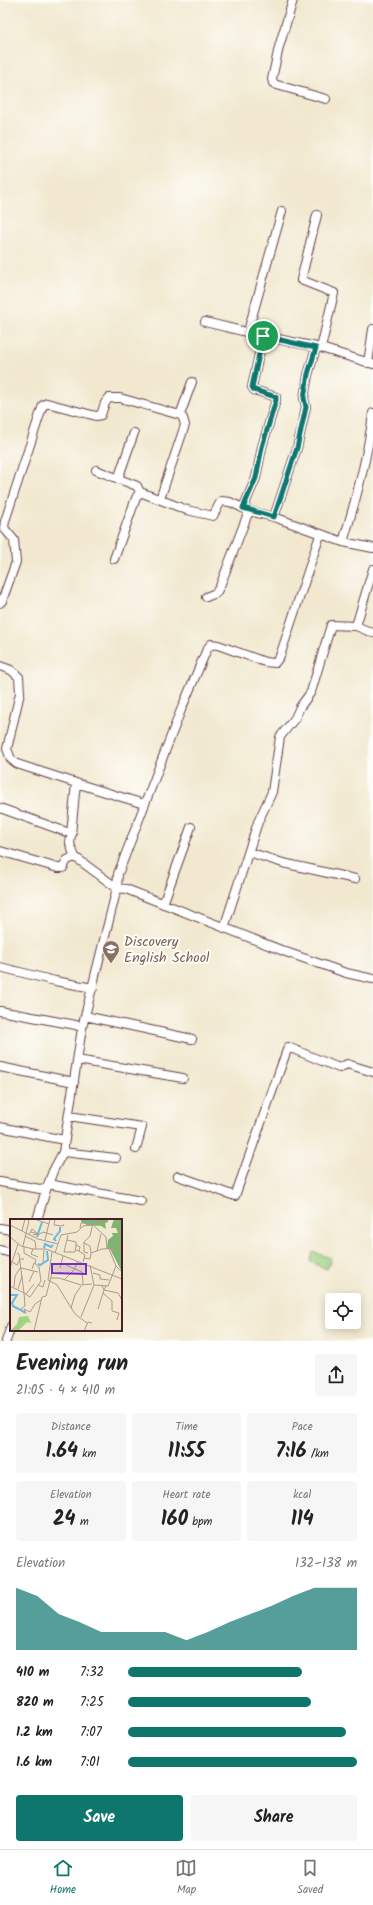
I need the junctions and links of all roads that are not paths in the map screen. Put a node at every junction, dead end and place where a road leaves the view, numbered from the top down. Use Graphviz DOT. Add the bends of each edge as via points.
graph roads {
  1 [pos="293,0"];
  2 [pos="326,99"];
  3 [pos="282,211"];
  4 [pos="317,215"];
  5 [pos="205,322"];
  6 [pos="373,329"];
  7 [pos="248,332"];
  8 [pos="263,336"];
  9 [pos="318,348"];
  10 [pos="370,364"];
  11 [pos="192,382"];
  12 [pos="373,413"];
  13 [pos="180,414"];
  14 [pos="134,433"];
  15 [pos="96,470"];
  16 [pos="118,479"];
  17 [pos="140,492"];
  18 [pos="160,499"];
  19 [pos="246,510"];
  20 [pos="274,517"];
  21 [pos="320,535"];
  22 [pos="343,542"];
  23 [pos="373,548"];
  24 [pos="114,559"];
  25 [pos="373,569"];
  26 [pos="206,597"];
  27 [pos="0,603"];
  28 [pos="356,626"];
  29 [pos="373,634"];
  30 [pos="0,666"];
  31 [pos="76,783"];
  32 [pos="144,804"];
  33 [pos="0,808"];
  34 [pos="191,827"];
  35 [pos="72,834"];
  36 [pos="0,851"];
  37 [pos="250,852"];
  38 [pos="75,857"];
  39 [pos="355,879"];
  40 [pos="117,888"];
  41 [pos="163,904"];
  42 [pos="224,928"];
  43 [pos="0,967"];
  44 [pos="373,979"];
  45 [pos="93,988"];
  46 [pos="0,1011"];
  47 [pos="85,1016"];
  48 [pos="82,1028"];
  49 [pos="192,1039"];
  50 [pos="77,1060"];
  51 [pos="0,1067"];
  52 [pos="373,1072"];
  53 [pos="183,1078"];
  54 [pos="74,1082"];
  55 [pos="69,1116"];
  56 [pos="0,1126"];
  57 [pos="64,1140"];
  58 [pos="136,1149"];
  59 [pos="63,1152"];
  60 [pos="116,1158"];
  61 [pos="178,1176"];
  62 [pos="0,1182"];
  63 [pos="47,1187"];
  64 [pos="141,1201"];
  65 [pos="37,1219"];
  66 [pos="0,1228"];
  67 [pos="10,1230"];
  68 [pos="0,1250"];
  69 [pos="10,1253"];
  70 [pos="10,1329"];
  71 [pos="6,1341"];
  1 -- 2 [label="street" via="279,47 273,83"];
  3 -- 7 [label="street"];
  4 -- 9 [label="street" via="301,280 334,293"];
  5 -- 7 [label="street"];
  6 -- 10 [label="street"];
  7 -- 8 [label="street"];
  8 -- 9 [label="street"];
  8 -- 19 [label="street" via="252,387 276,397 276,400"];
  9 -- 10 [label="street"];
  9 -- 20 [label="street" via="307,382 304,398 306,407 297,448"];
  11 -- 13 [label="street"];
  12 -- 22 [label="street" via="369,445"];
  13 -- 18 [label="street" via="185,425"];
  13 -- 27 [label="street" via="120,398 109,398 101,415 96,416 47,403 43,405 5,521 4,528 14,540 16,562"];
  14 -- 16 [label="street"];
  15 -- 16 [label="street"];
  16 -- 17 [label="street" via="137,486"];
  17 -- 18 [label="street"];
  17 -- 24 [label="street"];
  18 -- 19 [label="street" via="187,510 213,516 221,501"];
  19 -- 20 [label="street"];
  19 -- 26 [label="street" via="220,586 216,593"];
  20 -- 21 [label="street"];
  21 -- 22 [label="street"];
  21 -- 32 [label="street" via="276,663 265,662 211,644 181,710"];
  22 -- 23 [label="street"];
  25 -- 28 [label="street"];
  28 -- 29 [label="street"];
  28 -- 37 [label="street" via="331,626 328,631 311,692 280,737 272,792 258,822"];
  30 -- 31 [label="street" via="11,670 19,677 20,693 7,749 10,759 17,764"];
  31 -- 32 [label="street"];
  31 -- 35 [label="street"];
  32 -- 40 [label="street" via="118,874"];
  33 -- 35 [label="street"];
  34 -- 41 [label="street"];
  35 -- 38 [label="street" via="70,844"];
  36 -- 38 [label="street" via="58,868 63,868 66,860"];
  37 -- 39 [label="street" via="283,863"];
  37 -- 42 [label="street"];
  38 -- 40 [label="street"];
  40 -- 41 [label="street" via="126,889"];
  40 -- 45 [label="street"];
  41 -- 42 [label="street"];
  42 -- 44 [label="street" via="346,973"];
  43 -- 45 [label="street"];
  45 -- 47 [label="street"];
  46 -- 48 [label="street"];
  47 -- 48 [label="street"];
  47 -- 49 [label="street"];
  48 -- 50 [label="street"];
  50 -- 53 [label="street"];
  50 -- 54 [label="street"];
  51 -- 54 [label="street"];
  52 -- 61 [label="street" via="347,1064 339,1068 288,1047 235,1196"];
  54 -- 55 [label="street"];
  55 -- 57 [label="street"];
  55 -- 58 [label="street" via="142,1127"];
  56 -- 57 [label="street"];
  57 -- 59 [label="street"];
  59 -- 60 [label="street"];
  59 -- 63 [label="street"];
  62 -- 63 [label="street"];
  63 -- 64 [label="street"];
  63 -- 65 [label="street"];
  66 -- 67 [label="street"];
  68 -- 69 [label="street"];
  70 -- 71 [label="street"];
}
